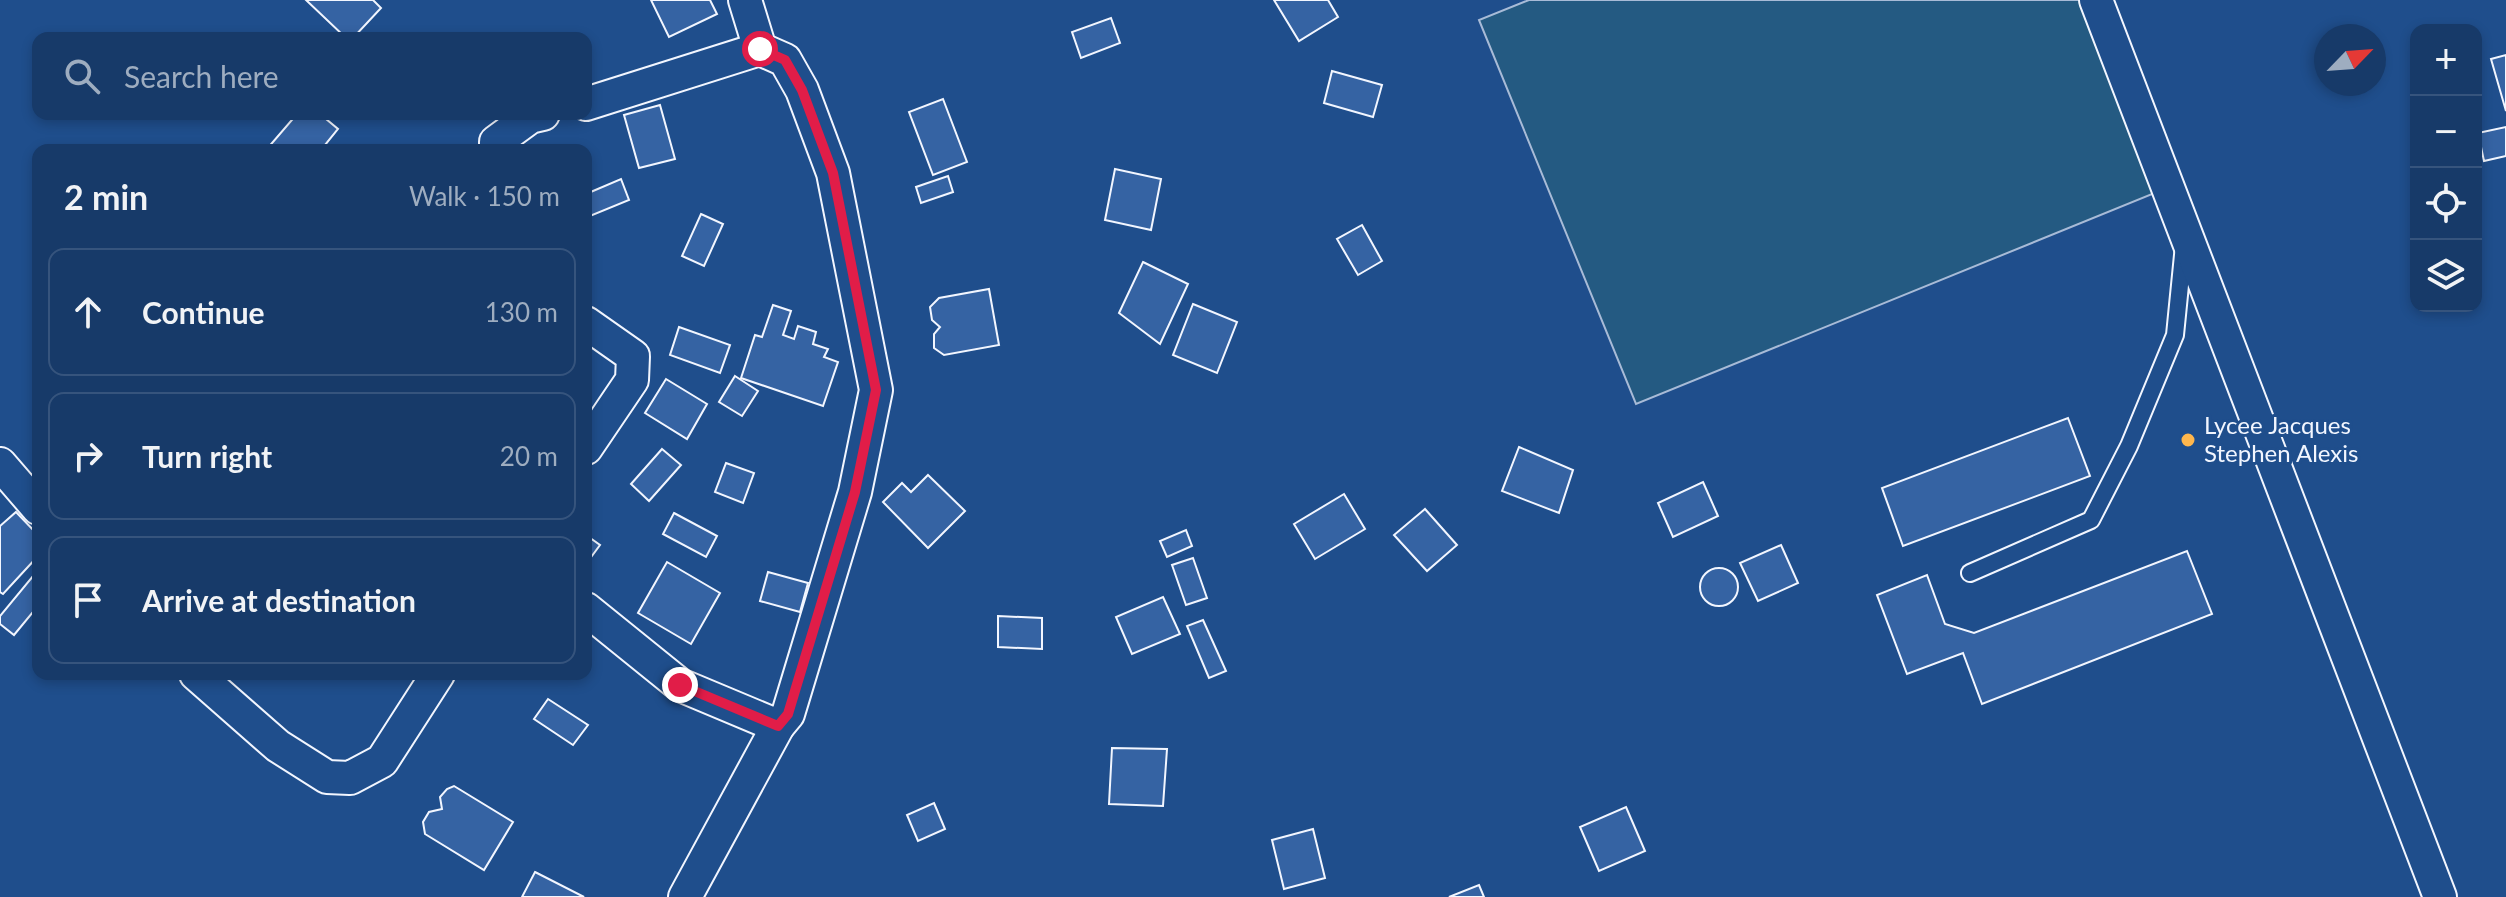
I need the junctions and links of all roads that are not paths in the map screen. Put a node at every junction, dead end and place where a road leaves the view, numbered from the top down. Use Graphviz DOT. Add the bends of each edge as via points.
graph roads {
  1 [pos="745,0"];
  2 [pos="2096,0"];
  3 [pos="760,49"];
  4 [pos="592,102"];
  5 [pos="526,120"];
  6 [pos="496,144"];
  7 [pos="2185,232"];
  8 [pos="592,327"];
  9 [pos="592,439"];
  10 [pos="0,464"];
  11 [pos="32,501"];
  12 [pos="1970,573"];
  13 [pos="592,614"];
  14 [pos="203,680"];
  15 [pos="434,680"];
  16 [pos="778,726"];
  17 [pos="685,897"];
  18 [pos="2440,897"];
  1 -- 3 [label="street"];
  2 -- 7 [label="street"];
  3 -- 4 [label="street"];
  3 -- 16 [label="street" via="785,60 833,173 876,390 855,492 788,714"];
  5 -- 6 [label="street"];
  7 -- 12 [label="lane" via="2175,335 2129,446 2091,520"];
  7 -- 18 [label="street"];
  8 -- 9 [label="street" via="633,356 632,380"];
  10 -- 11 [label="street"];
  13 -- 16 [label="street" via="680,685"];
  14 -- 15 [label="street" via="278,746 327,777 350,778 382,761"];
  16 -- 17 [label="street"];
}
